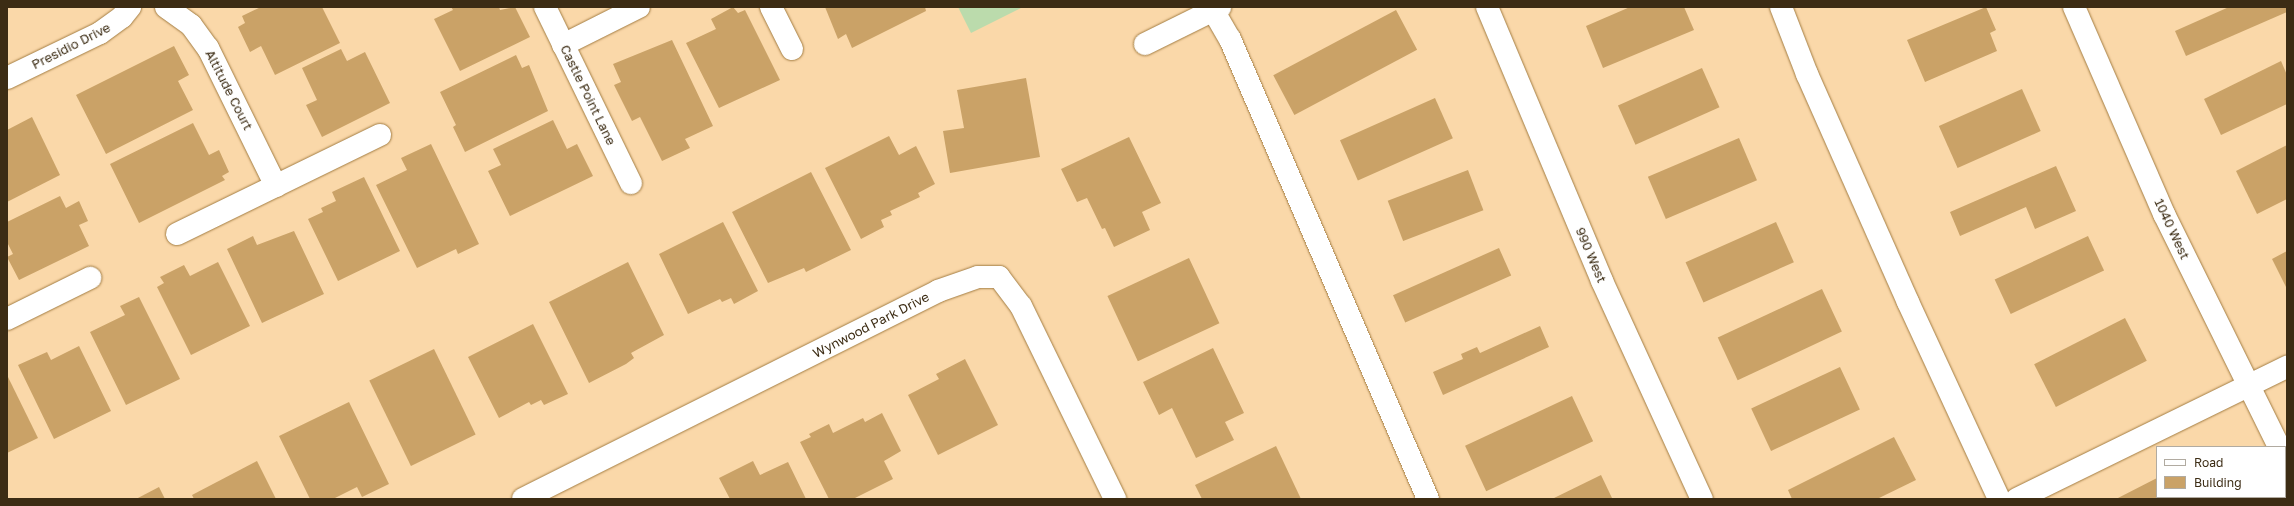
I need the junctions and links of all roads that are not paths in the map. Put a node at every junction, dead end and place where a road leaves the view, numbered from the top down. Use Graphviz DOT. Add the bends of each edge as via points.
graph roads {
  1 [pos="130,7"];
  2 [pos="166,7"];
  3 [pos="545,7"];
  4 [pos="639,7"];
  5 [pos="771,7"];
  6 [pos="1487,7"];
  7 [pos="1781,7"];
  8 [pos="2074,7"];
  9 [pos="1216,9"];
  10 [pos="1146,44"];
  11 [pos="563,45"];
  12 [pos="792,49"];
  13 [pos="7,78"];
  14 [pos="380,135"];
  15 [pos="631,183"];
  16 [pos="276,186"];
  17 [pos="177,234"];
  18 [pos="90,278"];
  19 [pos="7,319"];
  20 [pos="2287,367"];
  21 [pos="2248,385"];
  22 [pos="2279,446"];
  23 [pos="523,499"];
  24 [pos="1115,499"];
  25 [pos="1428,499"];
  26 [pos="1702,499"];
  27 [pos="1999,499"];
  28 [pos="2017,499"];
  1 -- 13 [label="street, Presidio Drive" via="122,17 100,33"];
  2 -- 16 [label="street, Altitude Court" via="191,25 208,48"];
  3 -- 11 [label="street, Castle Point Lane"];
  4 -- 11 [label="street"];
  5 -- 12 [label="street"];
  6 -- 26 [label="street, 990 West" via="1602,281"];
  7 -- 27 [label="street" via="1810,81"];
  8 -- 21 [label="street, 1040 West" via="2164,214"];
  9 -- 10 [label="street"];
  9 -- 25 [label="street"];
  11 -- 15 [label="street, Castle Point Lane"];
  14 -- 16 [label="street"];
  16 -- 17 [label="street"];
  18 -- 19 [label="street"];
  20 -- 21 [label="street"];
  21 -- 22 [label="street, 1040 West"];
  21 -- 28 [label="street"];
  23 -- 24 [label="street, Wynwood Park Drive" via="938,291 978,277 999,277 1021,306"];
}
